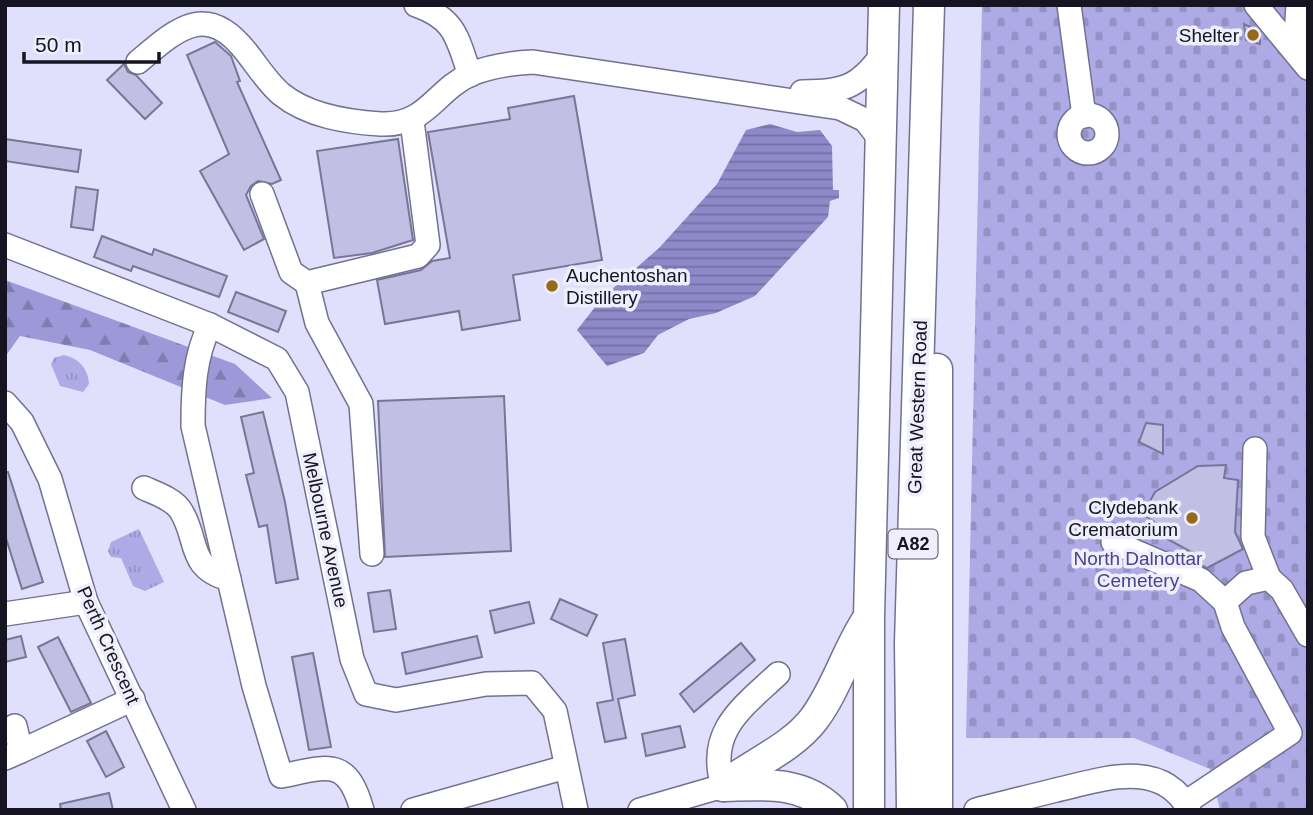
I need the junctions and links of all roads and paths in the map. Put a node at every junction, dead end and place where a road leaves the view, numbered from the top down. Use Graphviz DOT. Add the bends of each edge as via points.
graph roads {
  1 [pos="416,5"];
  2 [pos="884,5"];
  3 [pos="929,5"];
  4 [pos="1069,5"];
  5 [pos="1256,5"];
  6 [pos="1298,5"];
  7 [pos="882,55"];
  8 [pos="1301,60"];
  9 [pos="138,62"];
  10 [pos="470,75"];
  11 [pos="739,92"];
  12 [pos="1084,116"];
  13 [pos="412,121"];
  14 [pos="880,139"];
  15 [pos="262,194"];
  16 [pos="5,245"];
  17 [pos="921,279"];
  18 [pos="307,284"];
  19 [pos="210,326"];
  20 [pos="5,403"];
  21 [pos="1255,449"];
  22 [pos="144,488"];
  23 [pos="1114,542"];
  24 [pos="372,554"];
  25 [pos="1269,578"];
  26 [pos="229,579"];
  27 [pos="86,602"];
  28 [pos="1226,602"];
  29 [pos="5,614"];
  30 [pos="869,617"];
  31 [pos="1308,635"];
  32 [pos="778,674"];
  33 [pos="133,699"];
  34 [pos="15,726"];
  35 [pos="1299,729"];
  36 [pos="13,754"];
  37 [pos="566,767"];
  38 [pos="723,786"];
  39 [pos="1187,806"];
  40 [pos="981,808"];
  41 [pos="184,810"];
  42 [pos="362,810"];
  43 [pos="413,810"];
  44 [pos="576,810"];
  45 [pos="640,810"];
  46 [pos="832,810"];
  47 [pos="869,810"];
  48 [pos="912,810"];
  49 [pos="937,810"];
  1 -- 10 [label="street" via="438,12 447,22"];
  2 -- 7 [label="main road, A82"];
  3 -- 17 [label="main road, Great Western Road / A82"];
  4 -- 12 [label="street"];
  5 -- 8 [label="street"];
  6 -- 8 [label="street"];
  7 -- 11 [label="street" via="866,77 847,88"];
  7 -- 14 [label="main road, A82"];
  9 -- 13 [label="street" via="168,36 191,24 209,24 231,33 278,92 298,106 350,121"];
  10 -- 11 [label="street" via="533,62"];
  10 -- 13 [label="street"];
  11 -- 14 [label="street" via="839,108 864,120"];
  13 -- 18 [label="street" via="428,245 425,252"];
  14 -- 30 [label="main road, A82"];
  15 -- 18 [label="street" via="291,272"];
  16 -- 19 [label="street, Melbourne Avenue"];
  17 -- 48 [label="main road, Great Western Road / A82" via="910,643"];
  17 -- 49 [label="main road" via="938,371"];
  18 -- 24 [label="street" via="317,323 361,404"];
  19 -- 26 [label="street" via="192,387 193,426"];
  19 -- 37 [label="street, Melbourne Avenue" via="277,359 297,392 352,659 366,694 396,700 486,684 532,683 555,711"];
  20 -- 27 [label="street, Perth Crescent" via="22,422 50,479"];
  21 -- 25 [label="street" via="1253,537"];
  22 -- 26 [label="street" via="181,510 198,558 214,575"];
  23 -- 28 [label="street" via="1201,580"];
  25 -- 28 [label="street" via="1247,583"];
  25 -- 31 [label="street" via="1282,590"];
  26 -- 42 [label="street" via="281,776 330,767 346,774"];
  27 -- 29 [label="street"];
  27 -- 33 [label="street, Perth Crescent"];
  28 -- 35 [label="street" via="1233,627"];
  30 -- 38 [label="main road" via="813,721"];
  30 -- 47 [label="main road, A82"];
  32 -- 38 [label="street" via="726,724 718,769"];
  33 -- 36 [label="street"];
  33 -- 41 [label="street, Perth Crescent"];
  34 -- 36 [label="street"];
  35 -- 39 [label="street"];
  37 -- 43 [label="street"];
  37 -- 44 [label="street, Melbourne Avenue"];
  38 -- 45 [label="street"];
  38 -- 46 [label="main road" via="787,786 816,797"];
  39 -- 40 [label="street" via="1164,783 1119,776"];
}
